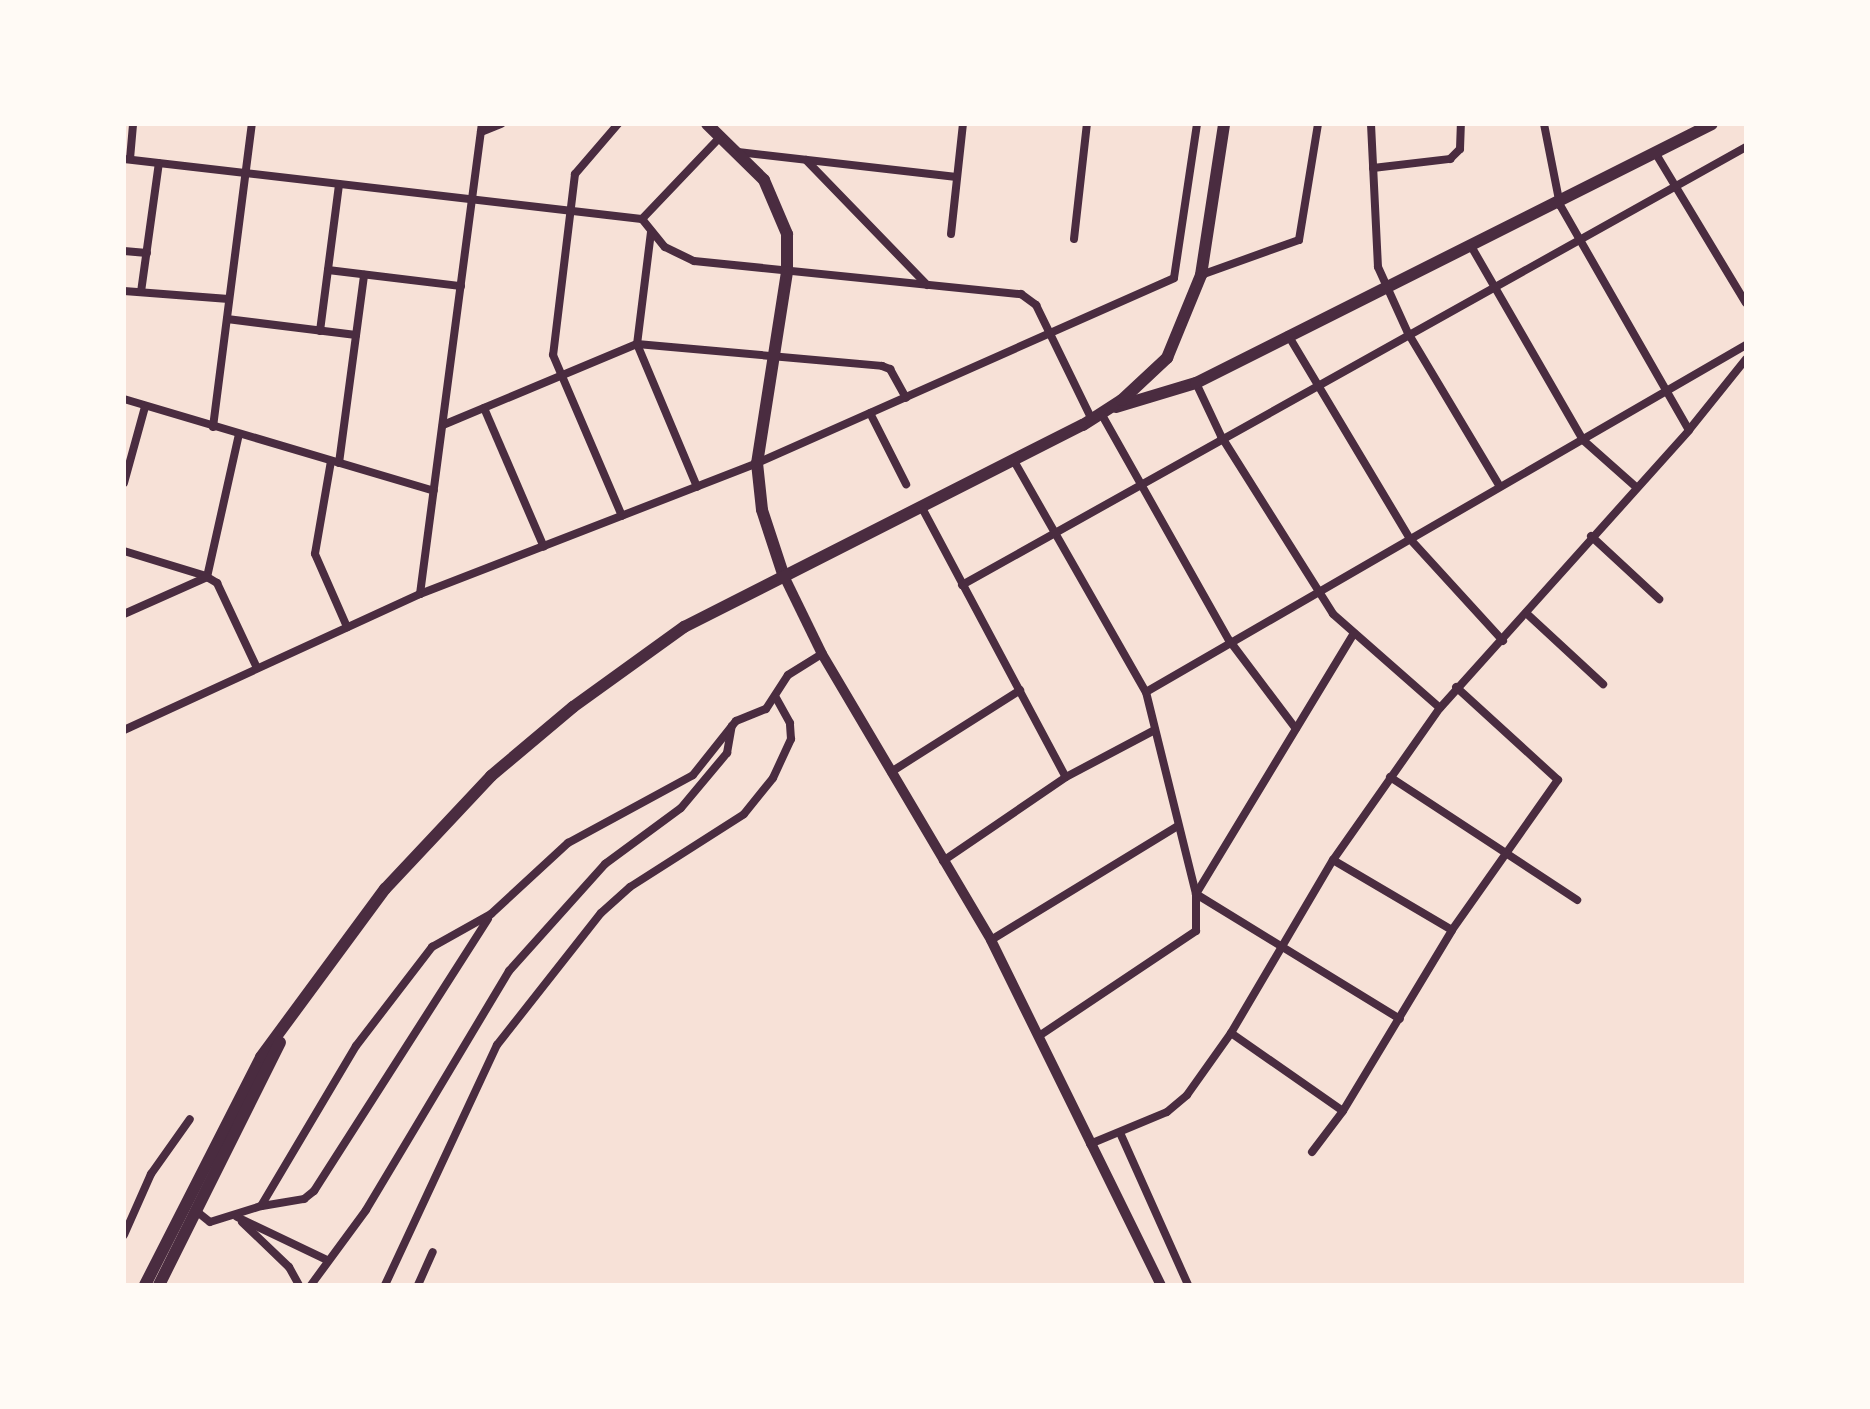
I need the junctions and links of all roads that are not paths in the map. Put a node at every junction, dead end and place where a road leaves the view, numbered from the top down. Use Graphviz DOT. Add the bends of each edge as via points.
graph roads {
  1 [pos="133,124"];
  2 [pos="252,124"];
  3 [pos="501,124"];
  4 [pos="618,124"];
  5 [pos="707,124"];
  6 [pos="963,124"];
  7 [pos="1087,124"];
  8 [pos="1197,124"];
  9 [pos="1224,124"];
  10 [pos="1318,124"];
  11 [pos="1371,124"];
  12 [pos="1461,124"];
  13 [pos="1544,124"];
  14 [pos="1712,124"];
  15 [pos="482,128"];
  16 [pos="720,137"];
  17 [pos="1746,147"];
  18 [pos="738,152"];
  19 [pos="1656,154"];
  20 [pos="127,159"];
  21 [pos="806,160"];
  22 [pos="159,163"];
  23 [pos="1373,168"];
  24 [pos="246,173"];
  25 [pos="957,177"];
  26 [pos="339,184"];
  27 [pos="1676,186"];
  28 [pos="473,199"];
  29 [pos="1560,205"];
  30 [pos="570,210"];
  31 [pos="642,219"];
  32 [pos="651,232"];
  33 [pos="951,234"];
  34 [pos="1074,239"];
  35 [pos="1578,239"];
  36 [pos="1471,246"];
  37 [pos="124,251"];
  38 [pos="147,253"];
  39 [pos="328,270"];
  40 [pos="787,272"];
  41 [pos="364,275"];
  42 [pos="1201,275"];
  43 [pos="927,285"];
  44 [pos="461,286"];
  45 [pos="1495,286"];
  46 [pos="1386,288"];
  47 [pos="124,291"];
  48 [pos="141,292"];
  49 [pos="229,299"];
  50 [pos="1746,303"];
  51 [pos="227,319"];
  52 [pos="320,331"];
  53 [pos="1408,333"];
  54 [pos="356,335"];
  55 [pos="1049,335"];
  56 [pos="1288,335"];
  57 [pos="637,344"];
  58 [pos="1746,345"];
  59 [pos="774,354"];
  60 [pos="1746,359"];
  61 [pos="560,376"];
  62 [pos="1196,383"];
  63 [pos="1315,385"];
  64 [pos="1667,392"];
  65 [pos="906,398"];
  66 [pos="124,399"];
  67 [pos="145,407"];
  68 [pos="484,408"];
  69 [pos="870,413"];
  70 [pos="1101,415"];
  71 [pos="443,425"];
  72 [pos="213,427"];
  73 [pos="1689,430"];
  74 [pos="239,434"];
  75 [pos="1221,436"];
  76 [pos="1583,440"];
  77 [pos="1014,461"];
  78 [pos="335,462"];
  79 [pos="757,463"];
  80 [pos="124,483"];
  81 [pos="1138,483"];
  82 [pos="906,484"];
  83 [pos="697,487"];
  84 [pos="1500,487"];
  85 [pos="1637,488"];
  86 [pos="434,491"];
  87 [pos="921,506"];
  88 [pos="622,516"];
  89 [pos="1050,531"];
  90 [pos="1591,536"];
  91 [pos="1410,539"];
  92 [pos="544,547"];
  93 [pos="124,551"];
  94 [pos="783,574"];
  95 [pos="207,577"];
  96 [pos="962,585"];
  97 [pos="1318,593"];
  98 [pos="420,594"];
  99 [pos="1659,599"];
  100 [pos="1526,613"];
  101 [pos="124,614"];
  102 [pos="347,627"];
  103 [pos="1354,633"];
  104 [pos="1229,640"];
  105 [pos="1503,641"];
  106 [pos="822,654"];
  107 [pos="257,668"];
  108 [pos="1603,684"];
  109 [pos="1456,687"];
  110 [pos="1020,690"];
  111 [pos="1146,692"];
  112 [pos="776,698"];
  113 [pos="1440,708"];
  114 [pos="732,726"];
  115 [pos="1296,729"];
  116 [pos="124,730"];
  117 [pos="1153,731"];
  118 [pos="891,772"];
  119 [pos="1066,777"];
  120 [pos="1390,777"];
  121 [pos="1178,826"];
  122 [pos="1506,853"];
  123 [pos="1333,860"];
  124 [pos="943,861"];
  125 [pos="1196,894"];
  126 [pos="1577,900"];
  127 [pos="491,914"];
  128 [pos="1452,930"];
  129 [pos="991,940"];
  130 [pos="1281,945"];
  131 [pos="292,1017"];
  132 [pos="1400,1019"];
  133 [pos="1231,1033"];
  134 [pos="1039,1036"];
  135 [pos="1343,1111"];
  136 [pos="190,1119"];
  137 [pos="1121,1135"];
  138 [pos="1090,1144"];
  139 [pos="1312,1152"];
  140 [pos="261,1206"];
  141 [pos="195,1210"];
  142 [pos="236,1216"];
  143 [pos="124,1235"];
  144 [pos="433,1252"];
  145 [pos="327,1260"];
  146 [pos="145,1285"];
  147 [pos="159,1285"];
  148 [pos="299,1285"];
  149 [pos="311,1285"];
  150 [pos="385,1285"];
  151 [pos="418,1285"];
  152 [pos="1161,1285"];
  153 [pos="1188,1285"];
  1 -- 20 [label="street"];
  2 -- 24 [label="street"];
  3 -- 15 [label="street"];
  4 -- 30 [label="street" via="579,165"];
  5 -- 16 [label="main road"];
  6 -- 25 [label="street"];
  7 -- 34 [label="street"];
  8 -- 55 [label="street" via="1174,278"];
  9 -- 42 [label="main road"];
  10 -- 42 [label="street" via="1299,240"];
  11 -- 23 [label="street"];
  12 -- 23 [label="street" via="1460,149 1450,159"];
  13 -- 29 [label="street"];
  14 -- 19 [label="main road"];
  15 -- 28 [label="street"];
  16 -- 18 [label="main road"];
  16 -- 31 [label="street"];
  17 -- 27 [label="street"];
  18 -- 21 [label="street"];
  18 -- 40 [label="main road" via="764,180 781,213"];
  19 -- 27 [label="street"];
  19 -- 29 [label="main road"];
  20 -- 22 [label="street"];
  21 -- 25 [label="street"];
  21 -- 43 [label="street"];
  22 -- 24 [label="street"];
  22 -- 38 [label="street"];
  23 -- 46 [label="street" via="1378,267"];
  24 -- 26 [label="street"];
  24 -- 49 [label="street"];
  25 -- 33 [label="street"];
  26 -- 28 [label="street"];
  26 -- 39 [label="street"];
  27 -- 35 [label="street"];
  27 -- 50 [label="street"];
  28 -- 30 [label="street"];
  28 -- 44 [label="street"];
  29 -- 35 [label="street"];
  29 -- 36 [label="main road"];
  30 -- 31 [label="street"];
  30 -- 61 [label="street" via="553,347"];
  31 -- 32 [label="street"];
  32 -- 40 [label="street" via="673,252 694,261"];
  32 -- 57 [label="street"];
  35 -- 45 [label="street"];
  35 -- 64 [label="street"];
  36 -- 45 [label="street"];
  36 -- 46 [label="main road"];
  37 -- 38 [label="street"];
  38 -- 48 [label="street"];
  39 -- 41 [label="street"];
  39 -- 52 [label="street"];
  40 -- 43 [label="street"];
  40 -- 59 [label="main road"];
  41 -- 44 [label="street"];
  41 -- 54 [label="street"];
  42 -- 70 [label="main road" via="1167,358"];
  43 -- 55 [label="street" via="1026,295"];
  44 -- 71 [label="street"];
  45 -- 53 [label="street"];
  45 -- 76 [label="street"];
  46 -- 53 [label="street"];
  46 -- 56 [label="main road"];
  47 -- 48 [label="street"];
  48 -- 49 [label="street"];
  49 -- 51 [label="street"];
  51 -- 52 [label="street"];
  51 -- 72 [label="street"];
  52 -- 54 [label="street"];
  53 -- 63 [label="street"];
  53 -- 84 [label="street"];
  54 -- 78 [label="street"];
  55 -- 65 [label="street"];
  55 -- 70 [label="street"];
  56 -- 62 [label="main road"];
  56 -- 63 [label="street"];
  57 -- 59 [label="street"];
  57 -- 61 [label="street"];
  57 -- 83 [label="street"];
  58 -- 64 [label="street"];
  59 -- 65 [label="street" via="886,367"];
  59 -- 79 [label="main road"];
  60 -- 73 [label="street"];
  61 -- 68 [label="street"];
  61 -- 88 [label="street"];
  62 -- 70 [label="main road"];
  62 -- 75 [label="street"];
  63 -- 75 [label="street"];
  63 -- 91 [label="street"];
  64 -- 73 [label="street"];
  64 -- 76 [label="street"];
  65 -- 69 [label="street"];
  66 -- 67 [label="street"];
  67 -- 72 [label="street"];
  67 -- 80 [label="street"];
  68 -- 71 [label="street"];
  68 -- 92 [label="street"];
  69 -- 79 [label="street"];
  69 -- 82 [label="street"];
  70 -- 77 [label="main road"];
  70 -- 81 [label="street"];
  71 -- 86 [label="street"];
  72 -- 74 [label="street"];
  73 -- 85 [label="street"];
  74 -- 78 [label="street"];
  74 -- 95 [label="street"];
  75 -- 81 [label="street"];
  75 -- 97 [label="street"];
  76 -- 84 [label="street"];
  76 -- 85 [label="street"];
  77 -- 87 [label="main road"];
  77 -- 89 [label="street"];
  78 -- 86 [label="street"];
  78 -- 102 [label="street" via="315,554"];
  79 -- 83 [label="street"];
  79 -- 94 [label="main road" via="762,510"];
  81 -- 89 [label="street"];
  81 -- 104 [label="street"];
  83 -- 88 [label="street"];
  84 -- 91 [label="street"];
  85 -- 90 [label="street"];
  86 -- 98 [label="street"];
  87 -- 94 [label="main road"];
  87 -- 96 [label="street"];
  88 -- 92 [label="street"];
  89 -- 96 [label="street"];
  89 -- 111 [label="street"];
  90 -- 99 [label="street"];
  90 -- 100 [label="street"];
  91 -- 97 [label="street"];
  91 -- 105 [label="street"];
  92 -- 98 [label="street"];
  93 -- 95 [label="street"];
  94 -- 106 [label="street"];
  94 -- 131 [label="main road" via="658,644 509,760 385,889"];
  95 -- 101 [label="street"];
  95 -- 107 [label="street" via="217,583"];
  96 -- 110 [label="street"];
  97 -- 103 [label="street"];
  97 -- 104 [label="street"];
  98 -- 102 [label="street"];
  100 -- 105 [label="street"];
  100 -- 108 [label="street"];
  102 -- 107 [label="street"];
  103 -- 113 [label="street"];
  103 -- 115 [label="street"];
  104 -- 111 [label="street"];
  104 -- 115 [label="street"];
  105 -- 109 [label="street"];
  106 -- 112 [label="street" via="788,675"];
  106 -- 118 [label="street"];
  107 -- 116 [label="street"];
  109 -- 113 [label="street"];
  109 -- 122 [label="street" via="1558,780"];
  110 -- 118 [label="street"];
  110 -- 119 [label="street"];
  111 -- 117 [label="street"];
  112 -- 114 [label="street"];
  112 -- 150 [label="street" via="790,723 791,739 760,796 704,843 630,887 601,913 497,1045"];
  113 -- 120 [label="street"];
  114 -- 127 [label="street" via="693,775 568,843"];
  114 -- 145 [label="street" via="727,753 681,808 605,864 492,997 366,1210"];
  115 -- 125 [label="street"];
  117 -- 119 [label="street"];
  117 -- 121 [label="street"];
  118 -- 124 [label="street"];
  119 -- 124 [label="street"];
  120 -- 122 [label="street"];
  120 -- 123 [label="street"];
  121 -- 125 [label="street"];
  121 -- 129 [label="street"];
  122 -- 126 [label="street"];
  122 -- 128 [label="street"];
  123 -- 128 [label="street"];
  123 -- 130 [label="street"];
  124 -- 129 [label="street"];
  125 -- 130 [label="street"];
  125 -- 134 [label="street" via="1196,931"];
  127 -- 140 [label="street" via="432,947 416,964 356,1046"];
  127 -- 140 [label="street" via="314,1191 304,1199"];
  128 -- 132 [label="street"];
  129 -- 134 [label="street"];
  130 -- 132 [label="street"];
  130 -- 133 [label="street"];
  131 -- 141 [label="main road"];
  131 -- 146 [label="main road" via="238,1098"];
  132 -- 135 [label="street"];
  133 -- 135 [label="street"];
  133 -- 137 [label="street" via="1178,1104"];
  134 -- 138 [label="street"];
  135 -- 139 [label="street"];
  136 -- 143 [label="street" via="151,1174"];
  137 -- 138 [label="street"];
  137 -- 153 [label="street"];
  138 -- 152 [label="street"];
  140 -- 142 [label="street"];
  141 -- 142 [label="street" via="210,1222"];
  141 -- 147 [label="main road"];
  142 -- 145 [label="street"];
  142 -- 148 [label="street" via="289,1267"];
  144 -- 151 [label="street"];
  145 -- 149 [label="street"];
}
